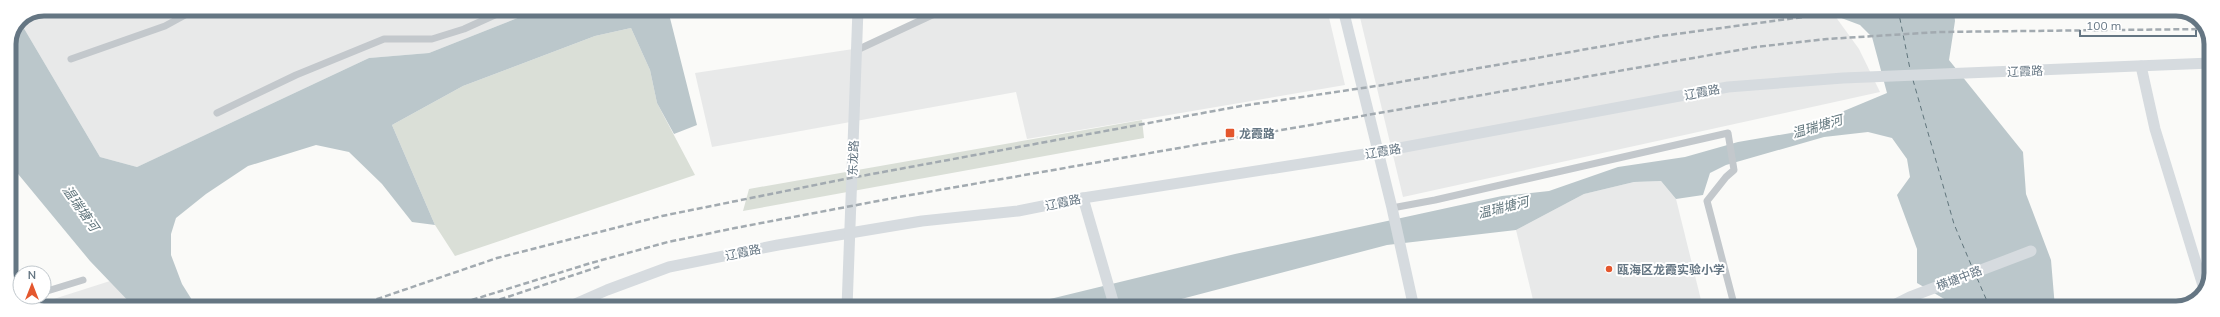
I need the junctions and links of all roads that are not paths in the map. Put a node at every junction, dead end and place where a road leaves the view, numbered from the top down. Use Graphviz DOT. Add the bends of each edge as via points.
graph roads {
  1 [pos="183,16"];
  2 [pos="493,16"];
  3 [pos="858,16"];
  4 [pos="930,16"];
  5 [pos="1345,16"];
  6 [pos="857,50"];
  7 [pos="71,59"];
  8 [pos="2204,63"];
  9 [pos="2141,66"];
  10 [pos="218,113"];
  11 [pos="1378,152"];
  12 [pos="1083,198"];
  13 [pos="1392,208"];
  14 [pos="2031,251"];
  15 [pos="83,280"];
  16 [pos="2202,282"];
  17 [pos="52,290"];
  18 [pos="582,301"];
  19 [pos="847,301"];
  20 [pos="1112,301"];
  21 [pos="1412,301"];
  22 [pos="1733,301"];
  23 [pos="1902,301"];
  1 -- 7 [label="street" via="165,26"];
  2 -- 10 [label="street" via="464,29 432,39 384,39 296,75"];
  3 -- 6 [label="street, 东龙路"];
  4 -- 6 [label="street"];
  5 -- 11 [label="street"];
  6 -- 19 [label="street, 东龙路"];
  8 -- 9 [label="street, 辽霞路"];
  9 -- 11 [label="street, 辽霞路" via="1851,78 1728,87"];
  9 -- 16 [label="street" via="2155,129"];
  11 -- 12 [label="street, 辽霞路"];
  11 -- 13 [label="street"];
  12 -- 18 [label="street, 辽霞路" via="1018,211 922,220 778,245 669,268"];
  12 -- 20 [label="street"];
  13 -- 21 [label="street"];
  13 -- 22 [label="street" via="1443,199 1728,133 1734,170 1707,201"];
  14 -- 23 [label="street, 横塘中路"];
  15 -- 17 [label="street"];
}
